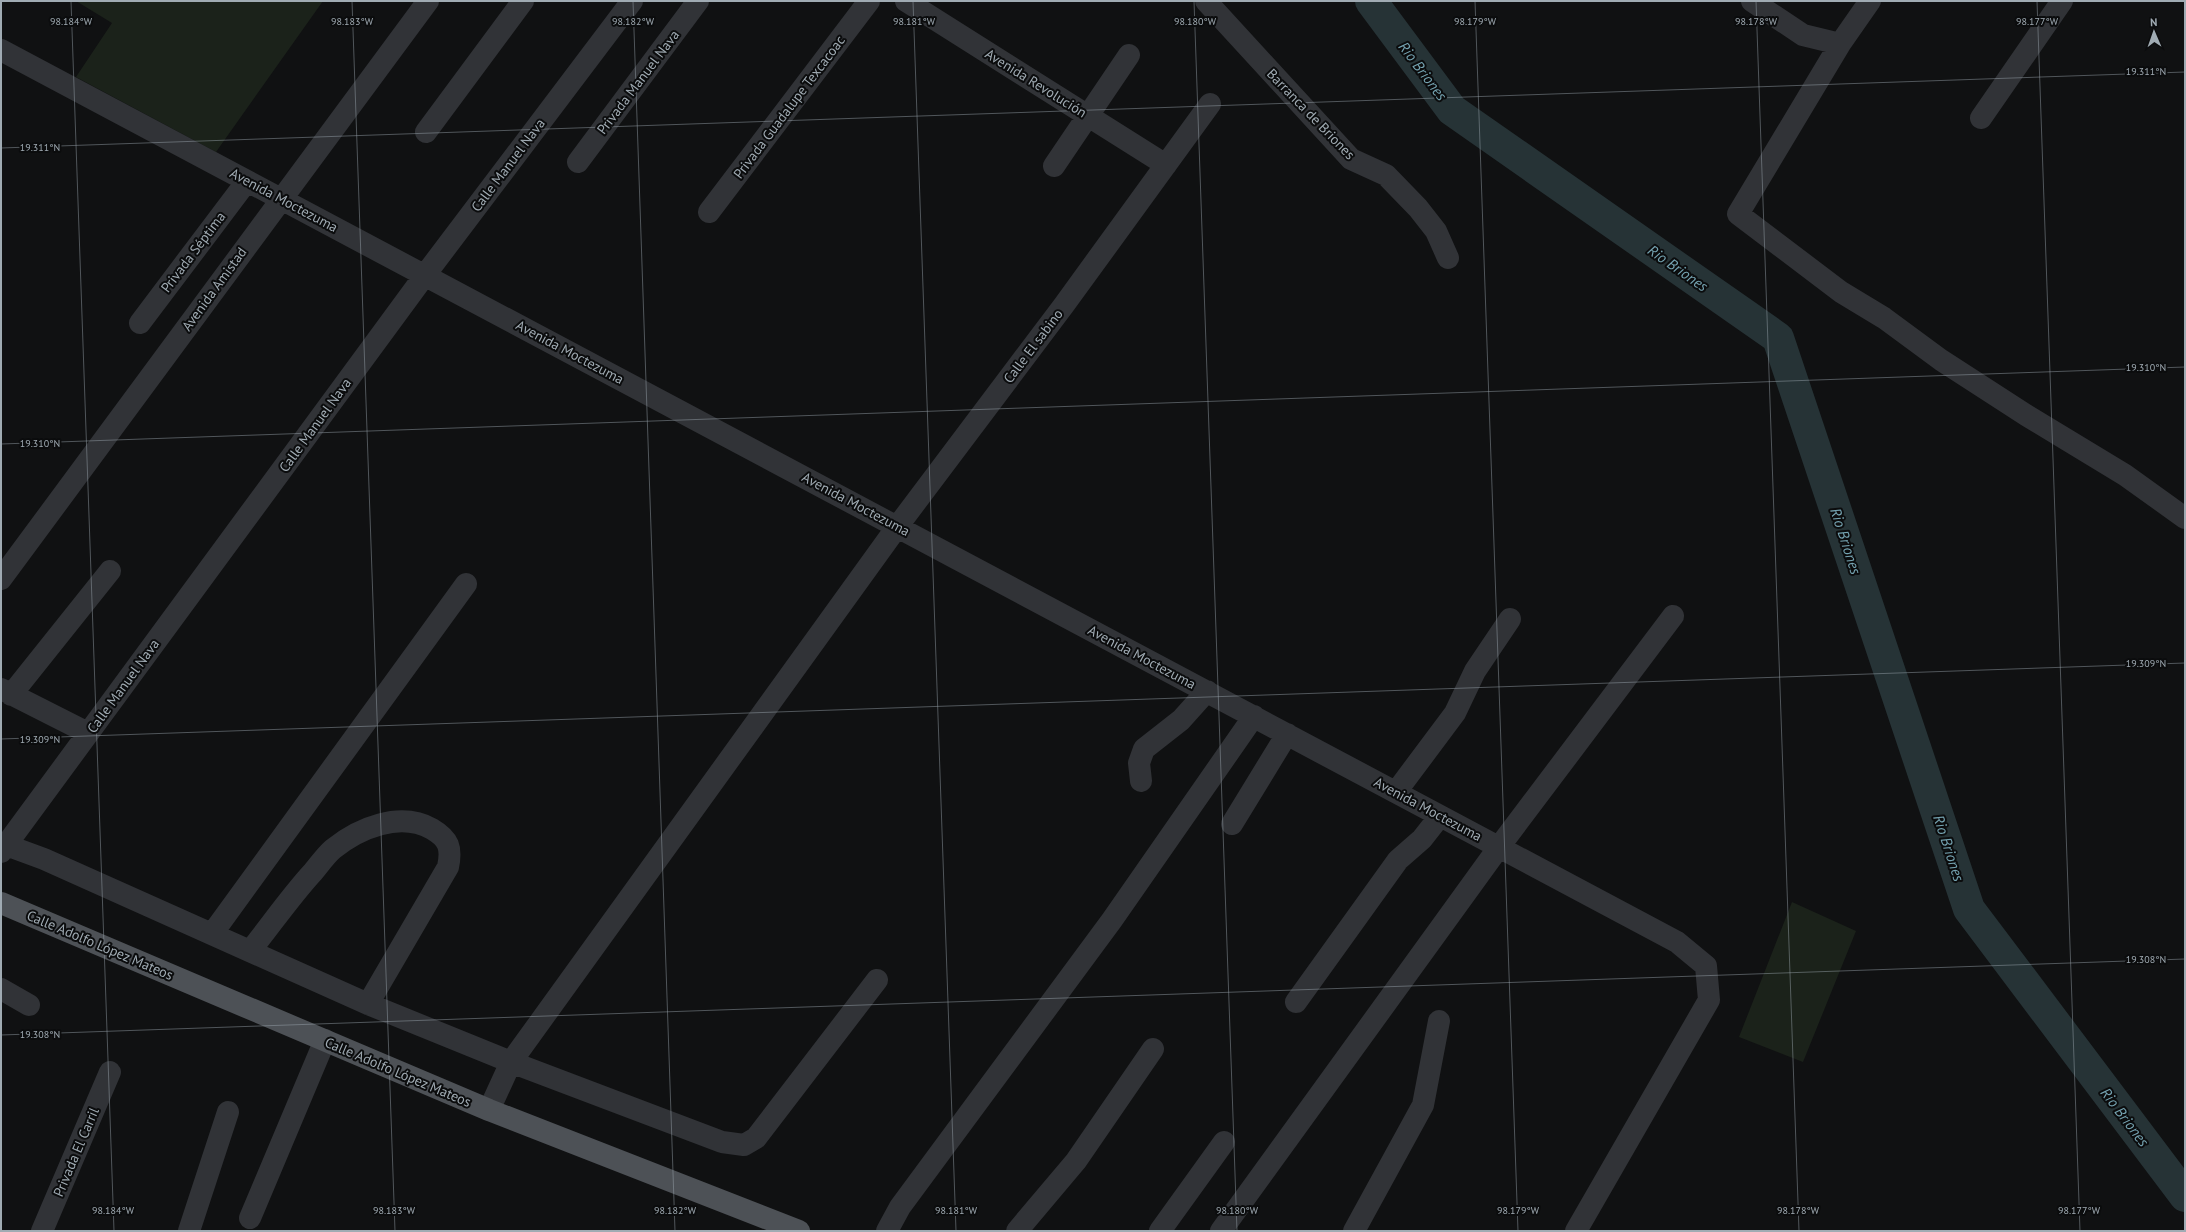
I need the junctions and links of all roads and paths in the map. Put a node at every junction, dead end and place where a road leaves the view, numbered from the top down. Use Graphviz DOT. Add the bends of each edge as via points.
graph roads {
  1 [pos="428,1"];
  2 [pos="523,1"];
  3 [pos="632,1"];
  4 [pos="698,1"];
  5 [pos="869,1"];
  6 [pos="906,1"];
  7 [pos="1206,1"];
  8 [pos="1752,1"];
  9 [pos="1870,1"];
  10 [pos="2062,1"];
  11 [pos="1840,44"];
  12 [pos="1,50"];
  13 [pos="1129,55"];
  14 [pos="1210,104"];
  15 [pos="1089,116"];
  16 [pos="1981,118"];
  17 [pos="426,132"];
  18 [pos="578,162"];
  19 [pos="1166,165"];
  20 [pos="1054,166"];
  21 [pos="247,181"];
  22 [pos="280,198"];
  23 [pos="709,212"];
  24 [pos="1448,258"];
  25 [pos="425,275"];
  26 [pos="140,323"];
  27 [pos="2185,518"];
  28 [pos="897,526"];
  29 [pos="110,571"];
  30 [pos="1,579"];
  31 [pos="466,584"];
  32 [pos="1673,616"];
  33 [pos="1510,619"];
  34 [pos="1207,691"];
  35 [pos="6,692"];
  36 [pos="1254,716"];
  37 [pos="88,733"];
  38 [pos="1287,734"];
  39 [pos="1141,781"];
  40 [pos="1396,792"];
  41 [pos="1440,816"];
  42 [pos="1232,824"];
  43 [pos="1499,847"];
  44 [pos="4,848"];
  45 [pos="1,903"];
  46 [pos="212,934"];
  47 [pos="250,951"];
  48 [pos="877,980"];
  49 [pos="1,989"];
  50 [pos="1296,1002"];
  51 [pos="368,1004"];
  52 [pos="29,1005"];
  53 [pos="1439,1021"];
  54 [pos="325,1040"];
  55 [pos="1153,1049"];
  56 [pos="511,1062"];
  57 [pos="110,1072"];
  58 [pos="489,1110"];
  59 [pos="228,1112"];
  60 [pos="1224,1142"];
  61 [pos="250,1218"];
  62 [pos="42,1231"];
  63 [pos="189,1231"];
  64 [pos="800,1231"];
  65 [pos="887,1231"];
  66 [pos="1017,1231"];
  67 [pos="1160,1231"];
  68 [pos="1221,1231"];
  69 [pos="1354,1231"];
  70 [pos="1576,1231"];
  1 -- 22 [label="street, Avenida Amistad"];
  2 -- 17 [label="street"];
  3 -- 25 [label="street, Calle Manuel Nava"];
  4 -- 18 [label="street, Privada Manuel Nava"];
  5 -- 23 [label="street, Privada Guadalupe Texcacoac"];
  6 -- 15 [label="street, Avenida Revolución"];
  7 -- 24 [label="street, Barranca de Briones" via="1351,159 1386,175 1418,208 1436,231"];
  8 -- 11 [label="street" via="1803,35"];
  9 -- 11 [label="street"];
  10 -- 16 [label="street"];
  11 -- 27 [label="street" via="1738,214 1841,292 1884,318 1941,360 2125,475"];
  12 -- 21 [label="street, Avenida Moctezuma"];
  13 -- 15 [label="street"];
  14 -- 19 [label="street, Calle El sabino"];
  15 -- 19 [label="street, Avenida Revolución"];
  15 -- 20 [label="street"];
  19 -- 28 [label="street, Calle El sabino"];
  21 -- 22 [label="street, Avenida Moctezuma"];
  21 -- 26 [label="street, Privada Séptima"];
  22 -- 25 [label="street, Avenida Moctezuma"];
  22 -- 30 [label="street, Avenida Amistad"];
  25 -- 28 [label="street, Avenida Moctezuma"];
  25 -- 37 [label="street, Calle Manuel Nava"];
  28 -- 34 [label="street, Avenida Moctezuma"];
  28 -- 56 [label="street, Calle El sabino"];
  29 -- 35 [label="street"];
  31 -- 46 [label="street"];
  32 -- 43 [label="street"];
  33 -- 40 [label="street" via="1475,670 1455,714"];
  34 -- 36 [label="street, Avenida Moctezuma"];
  34 -- 39 [label="street" via="1181,720 1144,750 1139,763"];
  35 -- 37 [label="street"];
  36 -- 38 [label="street, Avenida Moctezuma"];
  36 -- 65 [label="street" via="1112,920 900,1207"];
  37 -- 44 [label="street, Calle Manuel Nava"];
  38 -- 40 [label="street, Avenida Moctezuma"];
  38 -- 42 [label="street"];
  40 -- 41 [label="street, Avenida Moctezuma"];
  41 -- 43 [label="street, Avenida Moctezuma"];
  41 -- 50 [label="street" via="1422,839 1398,860"];
  43 -- 68 [label="street"];
  43 -- 70 [label="street, Avenida Moctezuma" via="1677,942 1706,966 1709,1000"];
  44 -- 46 [label="street" via="44,859"];
  45 -- 54 [label="main road, Calle Adolfo López Mateos"];
  46 -- 47 [label="street"];
  47 -- 51 [label="street"];
  47 -- 51 [label="street" via="296,891 332,850 360,832 390,822 413,822 432,829 446,840 451,852 448,867"];
  48 -- 56 [label="street" via="756,1138 744,1145 722,1142"];
  49 -- 52 [label="street"];
  51 -- 56 [label="street"];
  53 -- 69 [label="street" via="1423,1105"];
  54 -- 58 [label="main road, Calle Adolfo López Mateos"];
  54 -- 61 [label="street"];
  55 -- 66 [label="street" via="1076,1161"];
  56 -- 58 [label="street, Calle El sabino"];
  57 -- 62 [label="street, Privada El Carril"];
  58 -- 64 [label="main road, Calle Adolfo López Mateos"];
  59 -- 63 [label="street"];
  60 -- 67 [label="street"];
}
